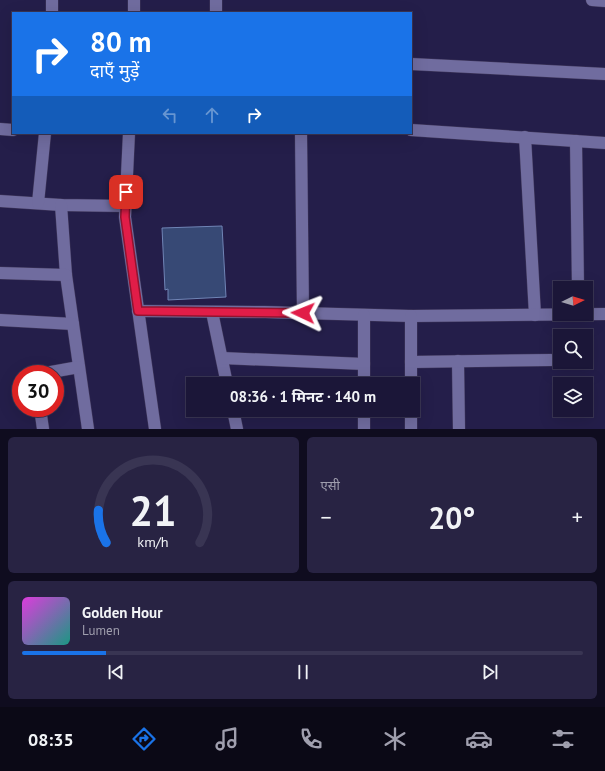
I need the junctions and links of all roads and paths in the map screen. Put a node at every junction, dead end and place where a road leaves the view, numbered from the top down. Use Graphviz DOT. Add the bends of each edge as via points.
graph roads {
  1 [pos="52,0"];
  2 [pos="134,0"];
  3 [pos="216,0"];
  4 [pos="592,0"];
  5 [pos="605,1"];
  6 [pos="52,12"];
  7 [pos="134,12"];
  8 [pos="216,12"];
  9 [pos="412,64"];
  10 [pos="605,74"];
  11 [pos="0,129"];
  12 [pos="12,130"];
  13 [pos="412,130"];
  14 [pos="45,134"];
  15 [pos="129,134"];
  16 [pos="301,134"];
  17 [pos="526,137"];
  18 [pos="576,141"];
  19 [pos="605,143"];
  20 [pos="0,201"];
  21 [pos="38,203"];
  22 [pos="61,205"];
  23 [pos="126,206"];
  24 [pos="0,273"];
  25 [pos="66,275"];
  26 [pos="578,281"];
  27 [pos="138,311"];
  28 [pos="212,312"];
  29 [pos="303,313"];
  30 [pos="593,314"];
  31 [pos="605,314"];
  32 [pos="364,315"];
  33 [pos="535,315"];
  34 [pos="553,315"];
  35 [pos="411,316"];
  36 [pos="0,320"];
  37 [pos="73,324"];
  38 [pos="222,358"];
  39 [pos="551,360"];
  40 [pos="458,361"];
  41 [pos="411,362"];
  42 [pos="364,364"];
  43 [pos="79,367"];
  44 [pos="64,370"];
  45 [pos="226,377"];
  46 [pos="364,377"];
  47 [pos="411,377"];
  48 [pos="41,417"];
  49 [pos="234,417"];
  50 [pos="364,417"];
  51 [pos="411,417"];
  52 [pos="43,429"];
  53 [pos="88,429"];
  54 [pos="155,429"];
  55 [pos="237,429"];
  56 [pos="364,429"];
  57 [pos="411,429"];
  58 [pos="459,429"];
  1 -- 6 [label="street"];
  2 -- 7 [label="street"];
  3 -- 8 [label="street"];
  4 -- 5 [label="street"];
  9 -- 10 [label="street"];
  11 -- 12 [label="street"];
  13 -- 17 [label="street"];
  14 -- 21 [label="street"];
  15 -- 23 [label="street"];
  16 -- 29 [label="street"];
  17 -- 18 [label="street"];
  17 -- 33 [label="street"];
  18 -- 19 [label="street"];
  18 -- 26 [label="street"];
  20 -- 21 [label="street"];
  21 -- 22 [label="street"];
  22 -- 23 [label="street"];
  22 -- 25 [label="street"];
  23 -- 27 [label="street" via="125,217"];
  24 -- 25 [label="street"];
  25 -- 37 [label="street"];
  27 -- 28 [label="street"];
  27 -- 54 [label="street"];
  28 -- 29 [label="street"];
  28 -- 38 [label="street"];
  29 -- 32 [label="street"];
  30 -- 31 [label="street"];
  32 -- 35 [label="street"];
  32 -- 42 [label="street"];
  33 -- 34 [label="street"];
  33 -- 35 [label="street"];
  35 -- 41 [label="street"];
  36 -- 37 [label="street"];
  37 -- 43 [label="street"];
  38 -- 42 [label="street"];
  38 -- 45 [label="street"];
  39 -- 40 [label="street"];
  40 -- 41 [label="street"];
  40 -- 58 [label="street"];
  41 -- 47 [label="street"];
  42 -- 46 [label="street"];
  43 -- 44 [label="street"];
  43 -- 53 [label="street"];
  48 -- 52 [label="street"];
  49 -- 55 [label="street"];
  50 -- 56 [label="street"];
  51 -- 57 [label="street"];
}
